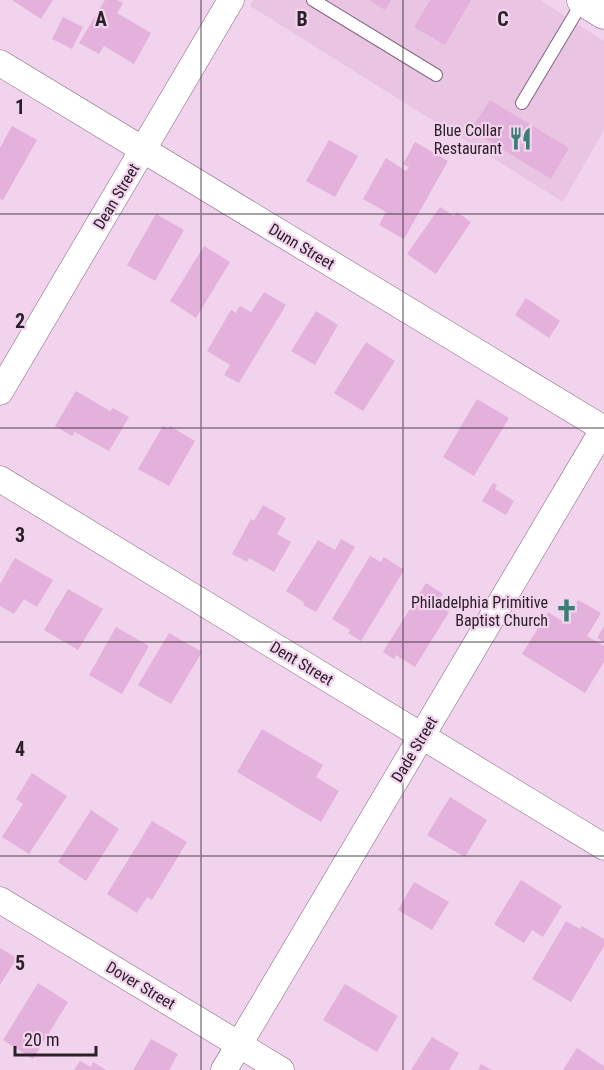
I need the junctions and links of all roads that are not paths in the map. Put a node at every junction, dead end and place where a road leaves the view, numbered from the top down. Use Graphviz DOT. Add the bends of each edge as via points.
graph roads {
  1 [pos="231,0"];
  2 [pos="313,0"];
  3 [pos="583,0"];
  4 [pos="604,13"];
  5 [pos="0,63"];
  6 [pos="436,75"];
  7 [pos="522,103"];
  8 [pos="143,150"];
  9 [pos="0,392"];
  10 [pos="604,428"];
  11 [pos="0,479"];
  12 [pos="422,736"];
  13 [pos="604,847"];
  14 [pos="0,900"];
  15 [pos="239,1045"];
  16 [pos="224,1070"];
  17 [pos="281,1070"];
  1 -- 8 [label="street, Dean Street"];
  2 -- 6 [label="lane"];
  3 -- 4 [label="street"];
  3 -- 7 [label="lane"];
  5 -- 8 [label="street, Dunn Street"];
  8 -- 9 [label="street, Dean Street"];
  8 -- 10 [label="street, Dunn Street"];
  10 -- 12 [label="street, Dade Street"];
  11 -- 12 [label="street, Dent Street"];
  12 -- 13 [label="street, Dent Street"];
  12 -- 15 [label="street, Dade Street"];
  14 -- 15 [label="street, Dover Street"];
  15 -- 16 [label="street, Dade Street"];
  15 -- 17 [label="street, Dover Street"];
}
